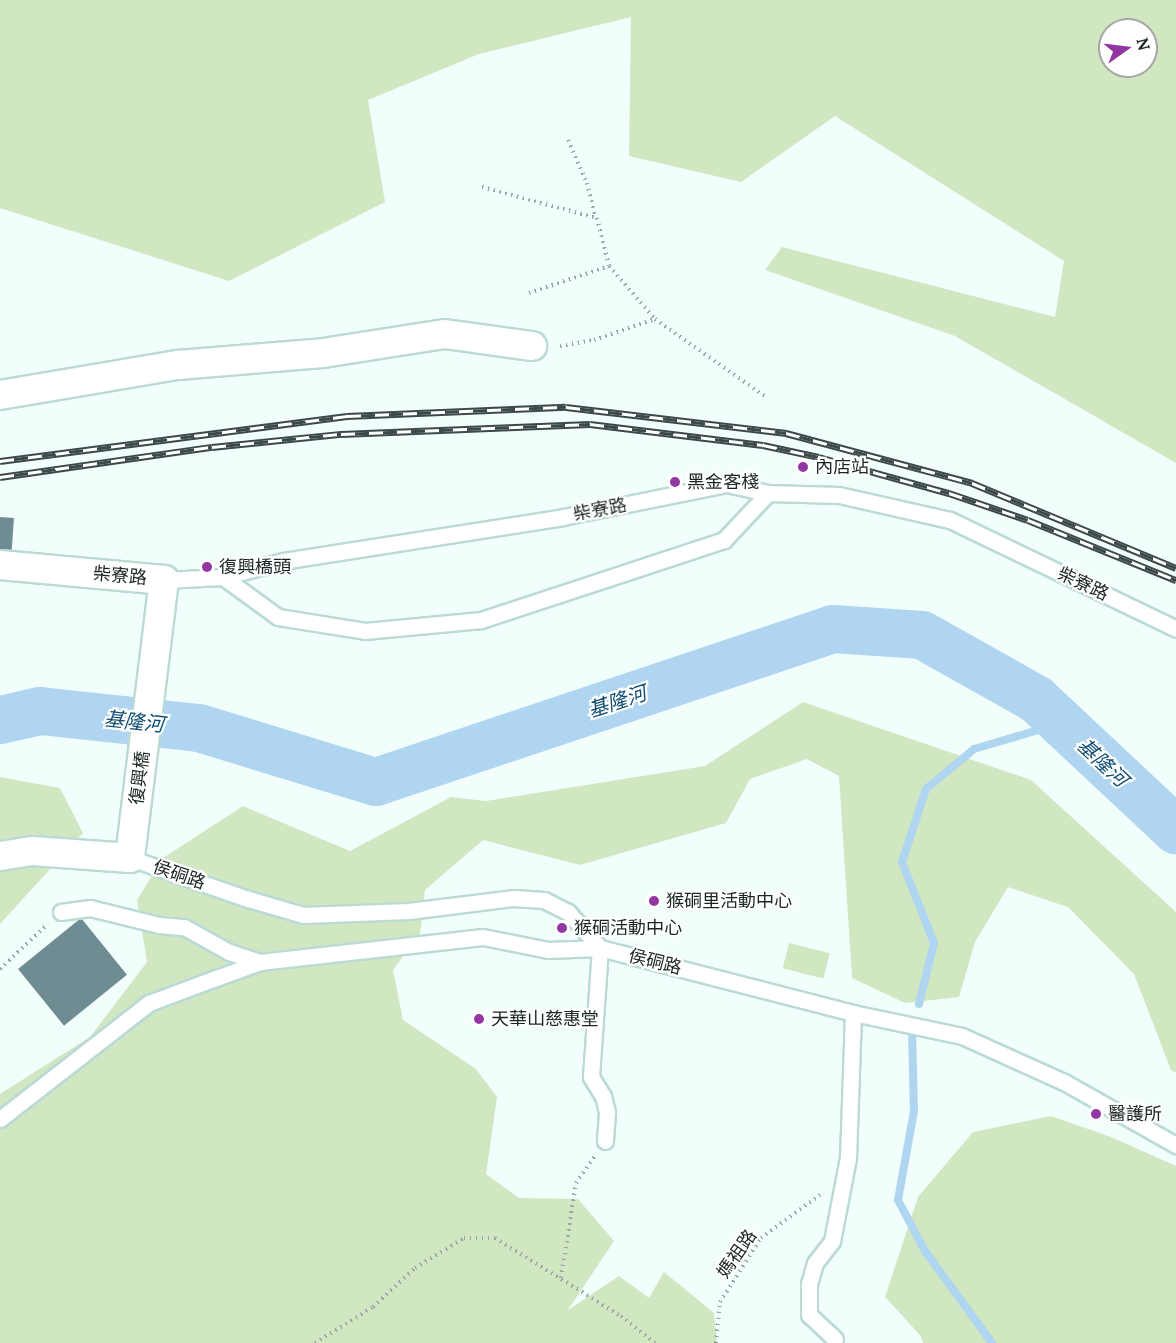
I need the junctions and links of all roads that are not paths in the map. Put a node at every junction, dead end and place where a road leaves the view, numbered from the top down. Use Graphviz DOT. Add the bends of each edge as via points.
graph roads {
  1 [pos="532,346"];
  2 [pos="1,392"];
  3 [pos="768,492"];
  4 [pos="0,565"];
  5 [pos="223,577"];
  6 [pos="164,580"];
  7 [pos="1176,629"];
  8 [pos="0,856"];
  9 [pos="130,858"];
  10 [pos="61,912"];
  11 [pos="600,948"];
  12 [pos="260,962"];
  13 [pos="853,1012"];
  14 [pos="0,1119"];
  15 [pos="605,1141"];
  16 [pos="1176,1145"];
  17 [pos="835,1339"];
  1 -- 2 [label="street" via="445,334 323,352 178,365"];
  3 -- 5 [label="lane, 柴寮路" via="726,484 563,517 283,561"];
  3 -- 5 [label="lane" via="724,540 481,620 365,631 278,617"];
  3 -- 7 [label="lane, 柴寮路" via="839,495 950,520"];
  4 -- 6 [label="street, 柴寮路"];
  5 -- 6 [label="lane, 柴寮路"];
  6 -- 9 [label="street, 復興橋"];
  8 -- 9 [label="street" via="32,851"];
  9 -- 11 [label="lane, 侯硐路" via="303,915 409,912 514,898 544,900 568,912"];
  10 -- 12 [label="lane" via="90,908 184,927 229,952"];
  11 -- 12 [label="lane" via="548,950 483,937"];
  11 -- 13 [label="lane, 侯硐路"];
  11 -- 15 [label="lane" via="591,1077 603,1096 607,1112"];
  12 -- 14 [label="lane" via="148,1003"];
  13 -- 16 [label="lane, 侯硐路" via="962,1036 1064,1082"];
  13 -- 17 [label="lane" via="848,1158 832,1241 815,1263 809,1284 808,1316"];
}
